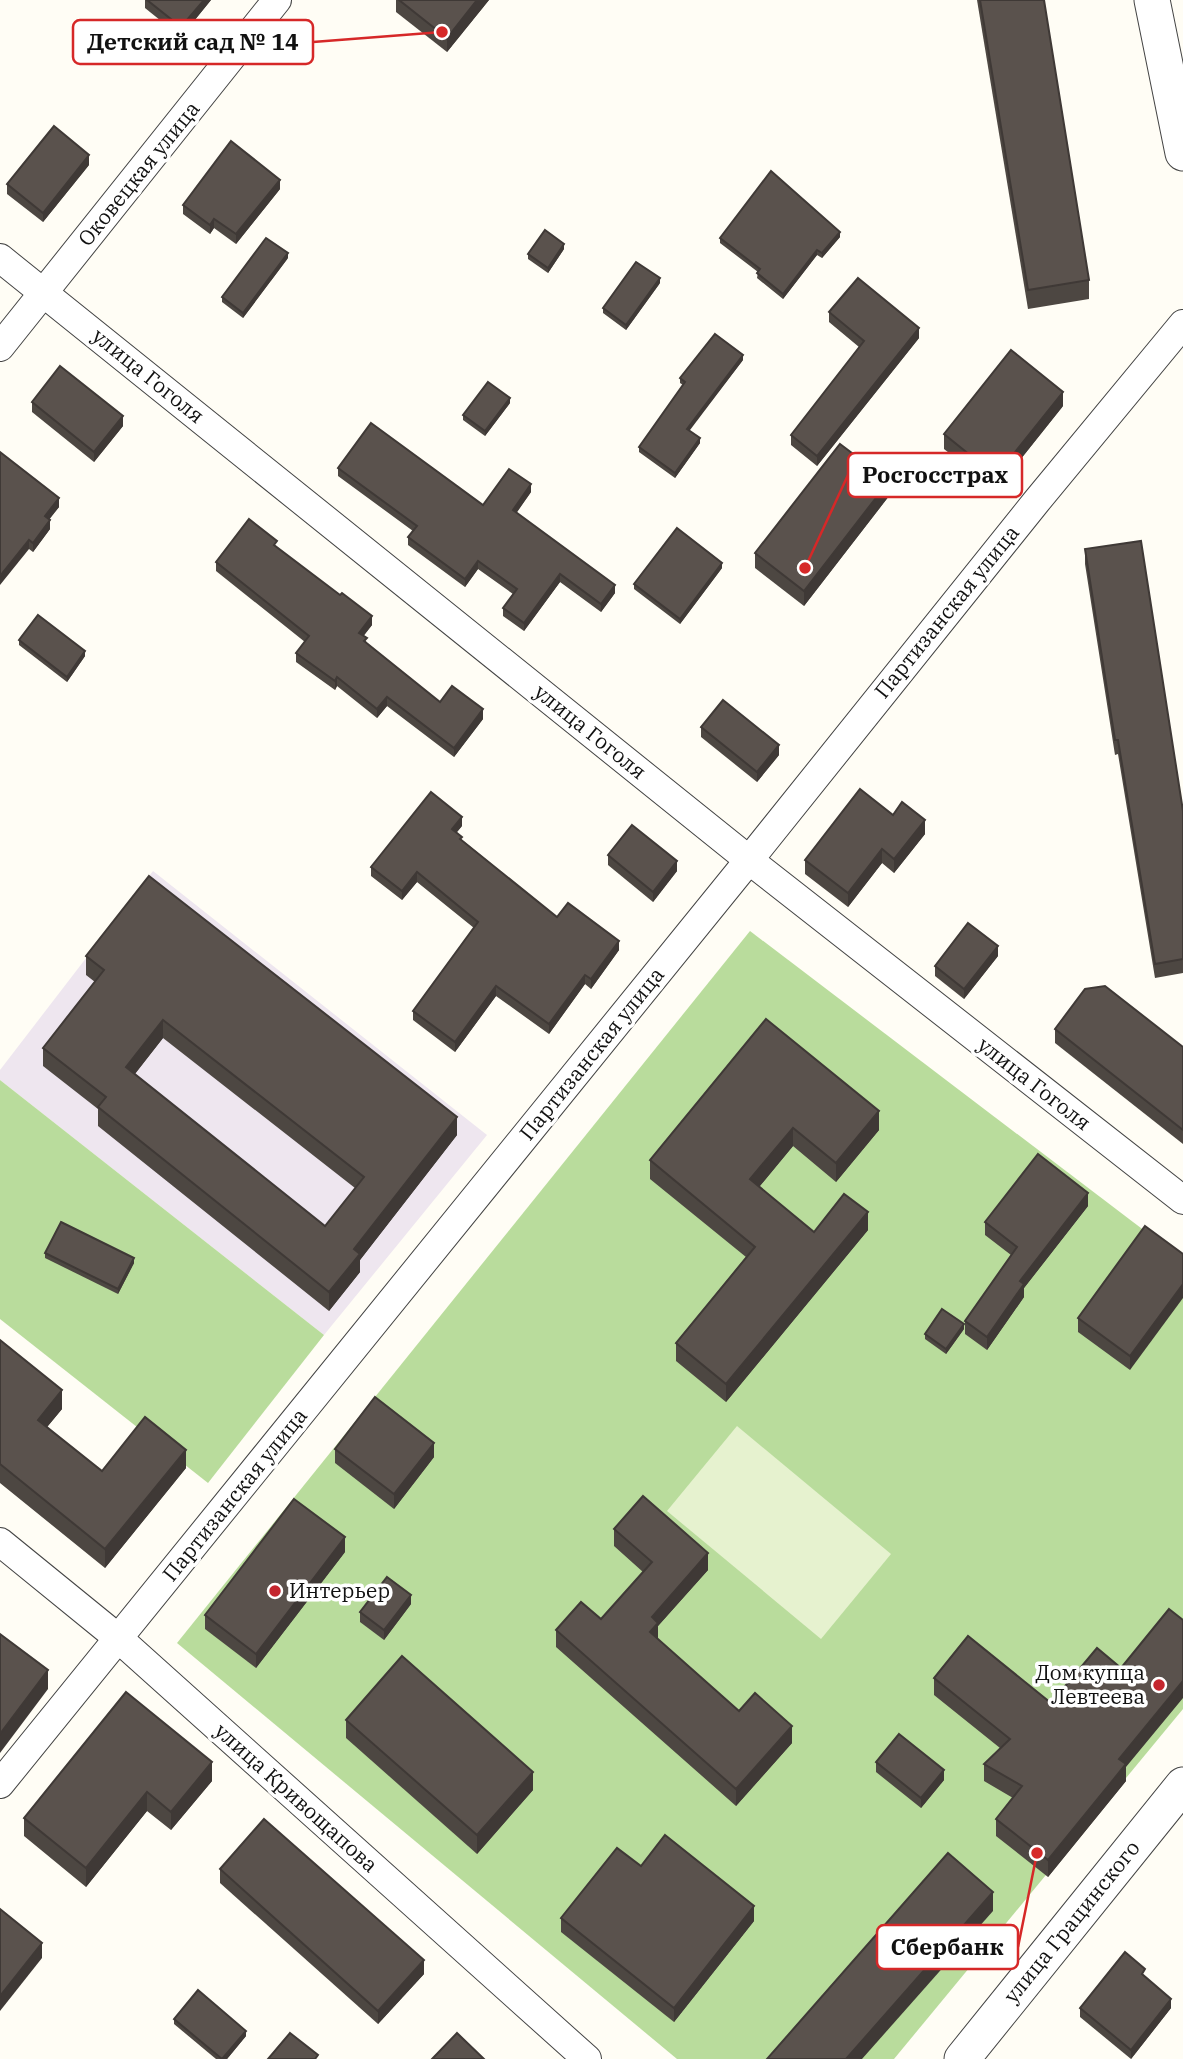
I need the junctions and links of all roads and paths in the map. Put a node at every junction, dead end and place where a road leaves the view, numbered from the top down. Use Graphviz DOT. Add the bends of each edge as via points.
graph roads {
  1 [pos="277,0"];
  2 [pos="1152,0"];
  3 [pos="1183,153"];
  4 [pos="0,258"];
  5 [pos="44,292"];
  6 [pos="1183,324"];
  7 [pos="0,348"];
  8 [pos="749,860"];
  9 [pos="1183,1200"];
  10 [pos="0,1542"];
  11 [pos="118,1639"];
  12 [pos="0,1784"];
  13 [pos="1183,1785"];
  14 [pos="587,2059"];
  15 [pos="962,2059"];
  1 -- 5 [label="street, Оковецкая улица"];
  2 -- 3 [label="street"];
  4 -- 5 [label="street, улица Гоголя"];
  5 -- 7 [label="street, Оковецкая улица"];
  5 -- 8 [label="street, улица Гоголя"];
  6 -- 8 [label="street, Партизанская улица"];
  8 -- 9 [label="street, улица Гоголя"];
  8 -- 11 [label="street, Партизанская улица"];
  10 -- 11 [label="street, улица Кривощапова"];
  11 -- 12 [label="street, Партизанская улица"];
  11 -- 14 [label="street, улица Кривощапова"];
  13 -- 15 [label="street, улица Грацинского"];
}
